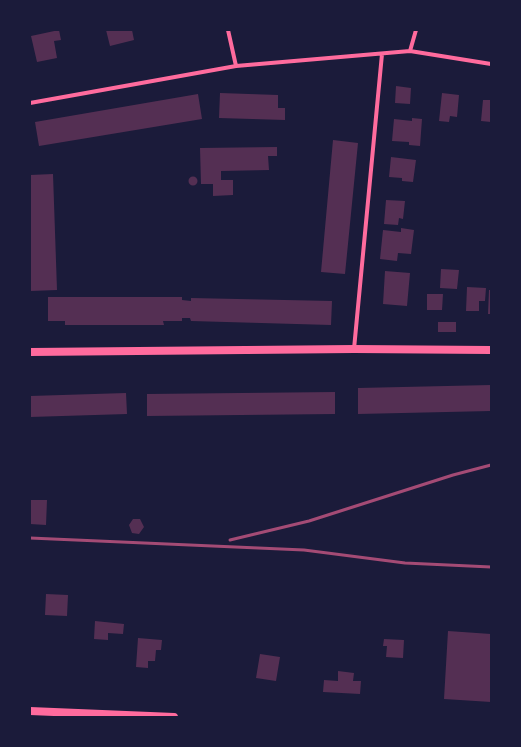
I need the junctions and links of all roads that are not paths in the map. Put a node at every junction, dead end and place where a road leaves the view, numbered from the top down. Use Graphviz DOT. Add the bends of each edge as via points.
graph roads {
  1 [pos="228,30"];
  2 [pos="416,30"];
  3 [pos="410,51"];
  4 [pos="382,54"];
  5 [pos="491,64"];
  6 [pos="236,66"];
  7 [pos="30,103"];
  8 [pos="354,349"];
  9 [pos="491,350"];
  10 [pos="30,352"];
  11 [pos="30,711"];
  12 [pos="129,716"];
  13 [pos="174,717"];
  1 -- 6 [label="street"];
  2 -- 3 [label="street"];
  3 -- 4 [label="street"];
  3 -- 5 [label="street"];
  4 -- 6 [label="street"];
  4 -- 8 [label="street"];
  6 -- 7 [label="street"];
  8 -- 9 [label="main road"];
  8 -- 10 [label="main road"];
  11 -- 12 [label="main road"];
  12 -- 13 [label="main road"];
}
